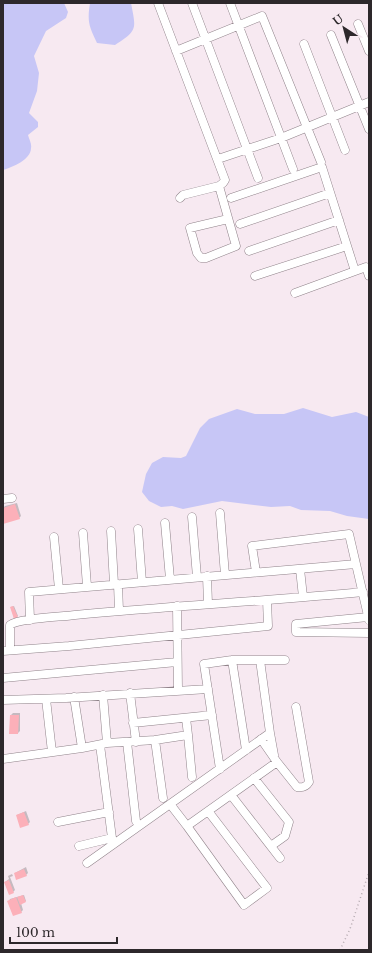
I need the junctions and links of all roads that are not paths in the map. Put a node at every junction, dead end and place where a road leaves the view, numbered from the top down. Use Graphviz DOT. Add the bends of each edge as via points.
graph roads {
  1 [pos="158,3"];
  2 [pos="192,3"];
  3 [pos="230,3"];
  4 [pos="358,24"];
  5 [pos="239,26"];
  6 [pos="331,35"];
  7 [pos="205,40"];
  8 [pos="304,44"];
  9 [pos="176,51"];
  10 [pos="369,51"];
  11 [pos="369,102"];
  12 [pos="359,106"];
  13 [pos="332,117"];
  14 [pos="306,127"];
  15 [pos="368,129"];
  16 [pos="281,138"];
  17 [pos="247,150"];
  18 [pos="345,150"];
  19 [pos="218,159"];
  20 [pos="321,162"];
  21 [pos="293,169"];
  22 [pos="258,178"];
  23 [pos="219,186"];
  24 [pos="330,193"];
  25 [pos="180,198"];
  26 [pos="231,198"];
  27 [pos="228,219"];
  28 [pos="339,220"];
  29 [pos="240,224"];
  30 [pos="347,246"];
  31 [pos="249,250"];
  32 [pos="355,271"];
  33 [pos="255,276"];
  34 [pos="369,276"];
  35 [pos="295,293"];
  36 [pos="12,498"];
  37 [pos="3,499"];
  38 [pos="220,513"];
  39 [pos="192,517"];
  40 [pos="164,523"];
  41 [pos="138,529"];
  42 [pos="111,531"];
  43 [pos="83,533"];
  44 [pos="54,537"];
  45 [pos="356,564"];
  46 [pos="300,569"];
  47 [pos="256,572"];
  48 [pos="224,575"];
  49 [pos="207,576"];
  50 [pos="197,577"];
  51 [pos="170,579"];
  52 [pos="142,582"];
  53 [pos="116,584"];
  54 [pos="87,586"];
  55 [pos="59,588"];
  56 [pos="363,592"];
  57 [pos="303,597"];
  58 [pos="267,600"];
  59 [pos="208,604"];
  60 [pos="177,606"];
  61 [pos="119,611"];
  62 [pos="369,619"];
  63 [pos="30,620"];
  64 [pos="369,633"];
  65 [pos="177,635"];
  66 [pos="6,650"];
  67 [pos="232,660"];
  68 [pos="260,660"];
  69 [pos="285,660"];
  70 [pos="177,662"];
  71 [pos="3,678"];
  72 [pos="208,689"];
  73 [pos="178,690"];
  74 [pos="130,693"];
  75 [pos="103,695"];
  76 [pos="74,698"];
  77 [pos="46,699"];
  78 [pos="3,700"];
  79 [pos="296,707"];
  80 [pos="212,715"];
  81 [pos="186,718"];
  82 [pos="133,723"];
  83 [pos="270,732"];
  84 [pos="188,735"];
  85 [pos="261,739"];
  86 [pos="155,740"];
  87 [pos="127,742"];
  88 [pos="136,742"];
  89 [pos="104,744"];
  90 [pos="82,748"];
  91 [pos="246,750"];
  92 [pos="52,752"];
  93 [pos="3,759"];
  94 [pos="275,760"];
  95 [pos="220,769"];
  96 [pos="192,778"];
  97 [pos="254,778"];
  98 [pos="231,795"];
  99 [pos="163,798"];
  100 [pos="170,804"];
  101 [pos="208,811"];
  102 [pos="109,812"];
  103 [pos="136,821"];
  104 [pos="58,822"];
  105 [pos="187,826"];
  106 [pos="79,846"];
  107 [pos="271,846"];
  108 [pos="280,858"];
  109 [pos="87,863"];
  1 -- 9 [label="street"];
  2 -- 7 [label="street"];
  3 -- 5 [label="street"];
  4 -- 10 [label="street"];
  5 -- 7 [label="street"];
  5 -- 14 [label="street" via="262,16"];
  5 -- 16 [label="street"];
  6 -- 12 [label="street"];
  7 -- 9 [label="street"];
  7 -- 17 [label="street"];
  8 -- 13 [label="street"];
  9 -- 19 [label="street"];
  11 -- 12 [label="street"];
  12 -- 13 [label="street"];
  12 -- 15 [label="street"];
  13 -- 14 [label="street"];
  13 -- 18 [label="street"];
  14 -- 16 [label="street"];
  14 -- 20 [label="street"];
  16 -- 17 [label="street"];
  16 -- 21 [label="street"];
  17 -- 19 [label="street"];
  17 -- 22 [label="street"];
  19 -- 23 [label="street" via="224,180"];
  23 -- 25 [label="street" via="185,194"];
  23 -- 27 [label="street"];
  24 -- 26 [label="street" via="322,166"];
  24 -- 28 [label="street"];
  24 -- 29 [label="street"];
  27 -- 27 [label="street" via="190,228 197,253 201,258 236,246"];
  28 -- 30 [label="street"];
  28 -- 31 [label="street"];
  30 -- 32 [label="street"];
  30 -- 33 [label="street"];
  32 -- 34 [label="street" via="366,267"];
  32 -- 35 [label="street"];
  36 -- 37 [label="street"];
  38 -- 48 [label="street"];
  39 -- 50 [label="street"];
  40 -- 51 [label="street"];
  41 -- 52 [label="street"];
  42 -- 53 [label="street"];
  43 -- 54 [label="street"];
  44 -- 55 [label="street"];
  45 -- 46 [label="street"];
  45 -- 47 [label="street" via="349,534 252,546"];
  45 -- 56 [label="street"];
  46 -- 47 [label="street"];
  46 -- 57 [label="street"];
  47 -- 48 [label="street"];
  48 -- 49 [label="street"];
  49 -- 50 [label="street"];
  49 -- 59 [label="street"];
  50 -- 51 [label="street"];
  51 -- 52 [label="street"];
  52 -- 53 [label="street"];
  53 -- 54 [label="street"];
  53 -- 61 [label="street"];
  54 -- 55 [label="street"];
  55 -- 63 [label="street" via="29,592"];
  56 -- 57 [label="street"];
  56 -- 62 [label="street"];
  57 -- 58 [label="street"];
  58 -- 59 [label="street"];
  58 -- 65 [label="street" via="268,626"];
  59 -- 60 [label="street"];
  60 -- 61 [label="street"];
  60 -- 65 [label="street"];
  61 -- 63 [label="street"];
  62 -- 64 [label="street" via="296,624 296,632"];
  63 -- 66 [label="street" via="10,625"];
  65 -- 66 [label="street"];
  65 -- 70 [label="street"];
  67 -- 68 [label="street"];
  67 -- 72 [label="street" via="204,664"];
  67 -- 91 [label="street"];
  68 -- 69 [label="street"];
  68 -- 83 [label="street"];
  70 -- 71 [label="street"];
  70 -- 73 [label="street"];
  72 -- 73 [label="street"];
  72 -- 80 [label="street"];
  73 -- 74 [label="street"];
  74 -- 75 [label="street"];
  74 -- 82 [label="street"];
  75 -- 76 [label="street"];
  75 -- 89 [label="street"];
  76 -- 77 [label="street"];
  76 -- 90 [label="street"];
  77 -- 78 [label="street"];
  77 -- 92 [label="street"];
  79 -- 94 [label="street" via="309,782 307,786 297,787"];
  80 -- 81 [label="street"];
  80 -- 95 [label="street"];
  81 -- 82 [label="street"];
  81 -- 84 [label="street"];
  82 -- 88 [label="street"];
  83 -- 85 [label="street"];
  83 -- 94 [label="street"];
  84 -- 86 [label="street"];
  84 -- 96 [label="street"];
  85 -- 91 [label="street"];
  85 -- 94 [label="street"];
  86 -- 88 [label="street"];
  86 -- 99 [label="street"];
  87 -- 88 [label="street"];
  87 -- 89 [label="street"];
  87 -- 103 [label="street"];
  89 -- 90 [label="street"];
  89 -- 102 [label="street"];
  90 -- 92 [label="street"];
  91 -- 95 [label="street"];
  92 -- 93 [label="street"];
  94 -- 97 [label="street"];
  95 -- 100 [label="street"];
  97 -- 98 [label="street"];
  97 -- 107 [label="street" via="289,822 285,836"];
  98 -- 101 [label="street"];
  98 -- 107 [label="street"];
  100 -- 105 [label="street"];
  100 -- 109 [label="street"];
  101 -- 105 [label="street"];
  101 -- 105 [label="street" via="267,888 244,905"];
  102 -- 104 [label="street"];
  102 -- 106 [label="street" via="112,838"];
  107 -- 108 [label="street"];
}
